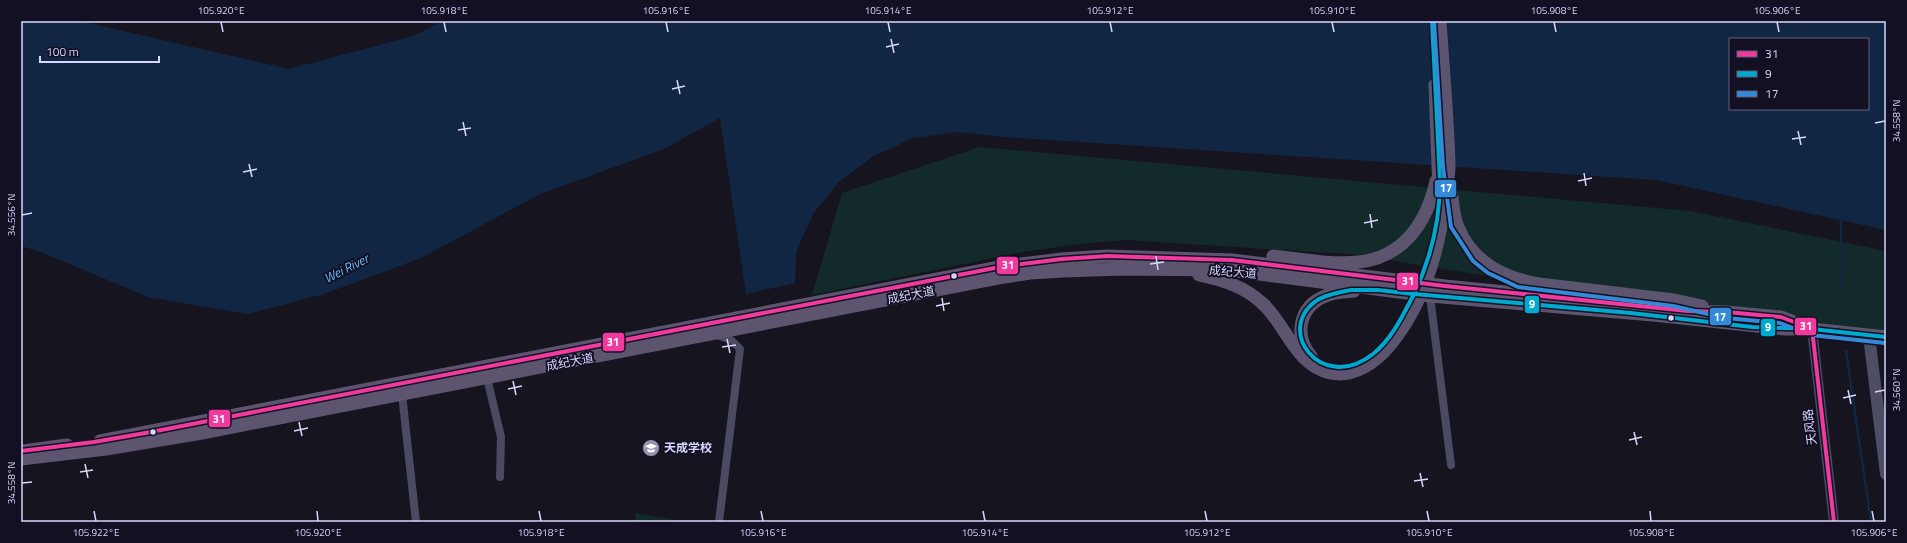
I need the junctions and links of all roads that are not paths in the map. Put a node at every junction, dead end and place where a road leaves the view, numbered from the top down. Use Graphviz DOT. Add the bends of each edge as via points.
graph roads {
  1 [pos="1432,21"];
  2 [pos="1440,21"];
  3 [pos="1444,167"];
  4 [pos="1107,256"];
  5 [pos="1172,269"];
  6 [pos="1379,289"];
  7 [pos="1430,296"];
  8 [pos="1727,312"];
  9 [pos="1812,329"];
  10 [pos="713,334"];
  11 [pos="1869,336"];
  12 [pos="1886,337"];
  13 [pos="1295,338"];
  14 [pos="487,378"];
  15 [pos="402,394"];
  16 [pos="21,451"];
  17 [pos="21,460"];
  18 [pos="1451,465"];
  19 [pos="1886,474"];
  20 [pos="500,477"];
  21 [pos="416,522"];
  22 [pos="719,522"];
  23 [pos="1834,522"];
  1 -- 3 [label="main road"];
  2 -- 3 [label="main road"];
  3 -- 4 [label="main road" via="1424,218 1404,242 1377,258 1345,263 1224,252 1152,249"];
  3 -- 8 [label="main road" via="1457,226 1478,257 1491,268 1519,281 1674,300"];
  3 -- 13 [label="main road" via="1444,213 1430,269 1408,318 1384,352 1363,368 1341,374 1331,373 1320,370 1308,361"];
  4 -- 8 [label="main road, 成纪大道" via="1232,260 1445,286 1688,311"];
  4 -- 16 [label="main road, 成纪大道" via="1005,266 151,432"];
  5 -- 6 [label="main road, 成纪大道" via="1228,270"];
  5 -- 10 [label="main road, 成纪大道" via="1030,273"];
  5 -- 13 [label="main road" via="1225,281 1247,291"];
  6 -- 7 [label="main road, 成纪大道"];
  6 -- 13 [label="main road" via="1339,292 1324,296 1305,313"];
  7 -- 9 [label="main road, 成纪大道" via="1785,329"];
  7 -- 18 [label="street"];
  8 -- 9 [label="main road, 成纪大道" via="1780,317"];
  9 -- 11 [label="main road, 成纪大道"];
  9 -- 23 [label="street, 天风路"];
  10 -- 14 [label="main road, 成纪大道"];
  10 -- 22 [label="street" via="731,340 740,349"];
  11 -- 12 [label="main road, 成纪大道"];
  11 -- 19 [label="main road"];
  14 -- 15 [label="main road, 成纪大道"];
  14 -- 20 [label="street" via="501,437"];
  15 -- 17 [label="main road, 成纪大道" via="202,433"];
  15 -- 21 [label="street"];
}
